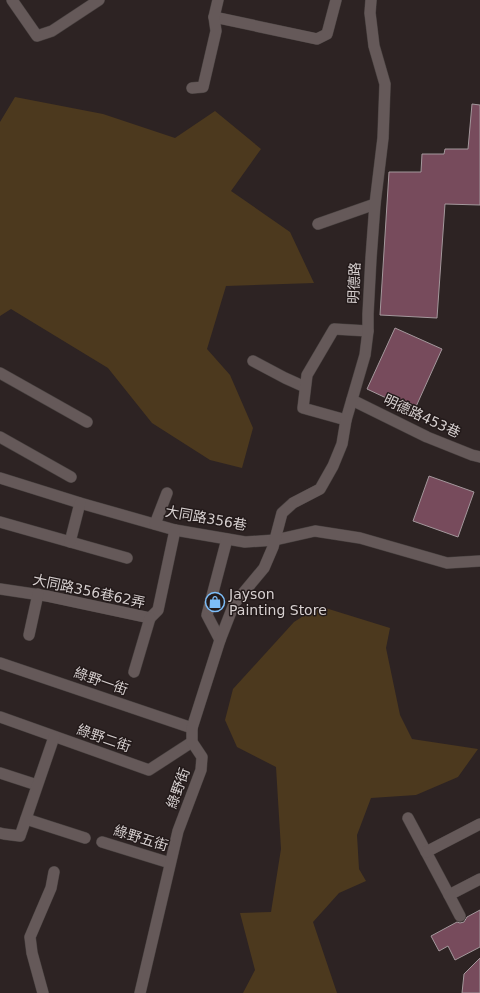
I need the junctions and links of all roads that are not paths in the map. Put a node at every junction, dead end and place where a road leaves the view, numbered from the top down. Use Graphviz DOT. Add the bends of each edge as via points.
graph roads {
  1 [pos="12,0"];
  2 [pos="99,0"];
  3 [pos="218,0"];
  4 [pos="336,0"];
  5 [pos="371,0"];
  6 [pos="214,16"];
  7 [pos="192,88"];
  8 [pos="375,204"];
  9 [pos="318,224"];
  10 [pos="368,331"];
  11 [pos="253,361"];
  12 [pos="0,373"];
  13 [pos="305,387"];
  14 [pos="352,400"];
  15 [pos="346,420"];
  16 [pos="86,422"];
  17 [pos="0,437"];
  18 [pos="480,457"];
  19 [pos="71,477"];
  20 [pos="0,478"];
  21 [pos="167,493"];
  22 [pos="80,503"];
  23 [pos="0,522"];
  24 [pos="155,524"];
  25 [pos="175,530"];
  26 [pos="227,539"];
  27 [pos="275,540"];
  28 [pos="70,542"];
  29 [pos="127,558"];
  30 [pos="480,561"];
  31 [pos="0,589"];
  32 [pos="38,594"];
  33 [pos="150,618"];
  34 [pos="29,635"];
  35 [pos="220,640"];
  36 [pos="0,663"];
  37 [pos="134,672"];
  38 [pos="0,718"];
  39 [pos="192,728"];
  40 [pos="54,737"];
  41 [pos="192,742"];
  42 [pos="0,773"];
  43 [pos="37,785"];
  44 [pos="408,818"];
  45 [pos="26,819"];
  46 [pos="480,824"];
  47 [pos="0,833"];
  48 [pos="85,838"];
  49 [pos="102,842"];
  50 [pos="426,852"];
  51 [pos="170,863"];
  52 [pos="54,872"];
  53 [pos="480,879"];
  54 [pos="449,895"];
  55 [pos="460,916"];
  56 [pos="43,993"];
  57 [pos="140,993"];
  1 -- 2 [label="street" via="37,36 52,31"];
  3 -- 6 [label="street"];
  4 -- 6 [label="street" via="327,34 317,39"];
  5 -- 8 [label="street, 明德路" via="374,46 385,84 383,138"];
  6 -- 7 [label="street" via="216,31 203,86"];
  8 -- 9 [label="street"];
  8 -- 10 [label="street, 明德路"];
  10 -- 13 [label="street" via="334,329 307,375"];
  10 -- 14 [label="street, 明德路" via="365,355"];
  11 -- 13 [label="street"];
  12 -- 16 [label="street"];
  13 -- 15 [label="street" via="303,408"];
  14 -- 15 [label="street, 明德路"];
  14 -- 18 [label="street, 明德路453巷" via="427,437"];
  15 -- 27 [label="street, 明德路" via="342,444 320,489 293,503 282,513"];
  17 -- 19 [label="street"];
  20 -- 22 [label="street, 大同路356巷"];
  21 -- 24 [label="street"];
  22 -- 24 [label="street, 大同路356巷"];
  22 -- 28 [label="street"];
  23 -- 28 [label="street"];
  24 -- 25 [label="street, 大同路356巷"];
  25 -- 26 [label="street, 大同路356巷"];
  25 -- 33 [label="street, 大同路356巷62弄" via="158,610"];
  26 -- 27 [label="street, 大同路356巷" via="245,542"];
  26 -- 35 [label="street" via="207,615"];
  27 -- 30 [label="street, 大同路356巷" via="315,532 360,538 447,563"];
  27 -- 35 [label="street" via="264,568 234,604"];
  28 -- 29 [label="street"];
  31 -- 32 [label="street, 大同路356巷62弄"];
  32 -- 33 [label="street, 大同路356巷62弄"];
  32 -- 34 [label="street"];
  33 -- 37 [label="street"];
  35 -- 39 [label="street"];
  36 -- 39 [label="street, 綠野一街"];
  38 -- 40 [label="street, 綠野二街"];
  39 -- 41 [label="street"];
  40 -- 41 [label="street, 綠野二街" via="149,770"];
  40 -- 43 [label="street"];
  41 -- 51 [label="street, 綠野街" via="202,756 201,770 178,831"];
  42 -- 43 [label="street"];
  43 -- 45 [label="street"];
  44 -- 50 [label="street"];
  45 -- 47 [label="street" via="20,836"];
  45 -- 48 [label="street"];
  46 -- 50 [label="street"];
  49 -- 51 [label="street, 綠野五街"];
  50 -- 54 [label="street"];
  51 -- 57 [label="street, 綠野街"];
  52 -- 56 [label="street" via="51,888 30,937"];
  53 -- 54 [label="street"];
  54 -- 55 [label="street"];
}
